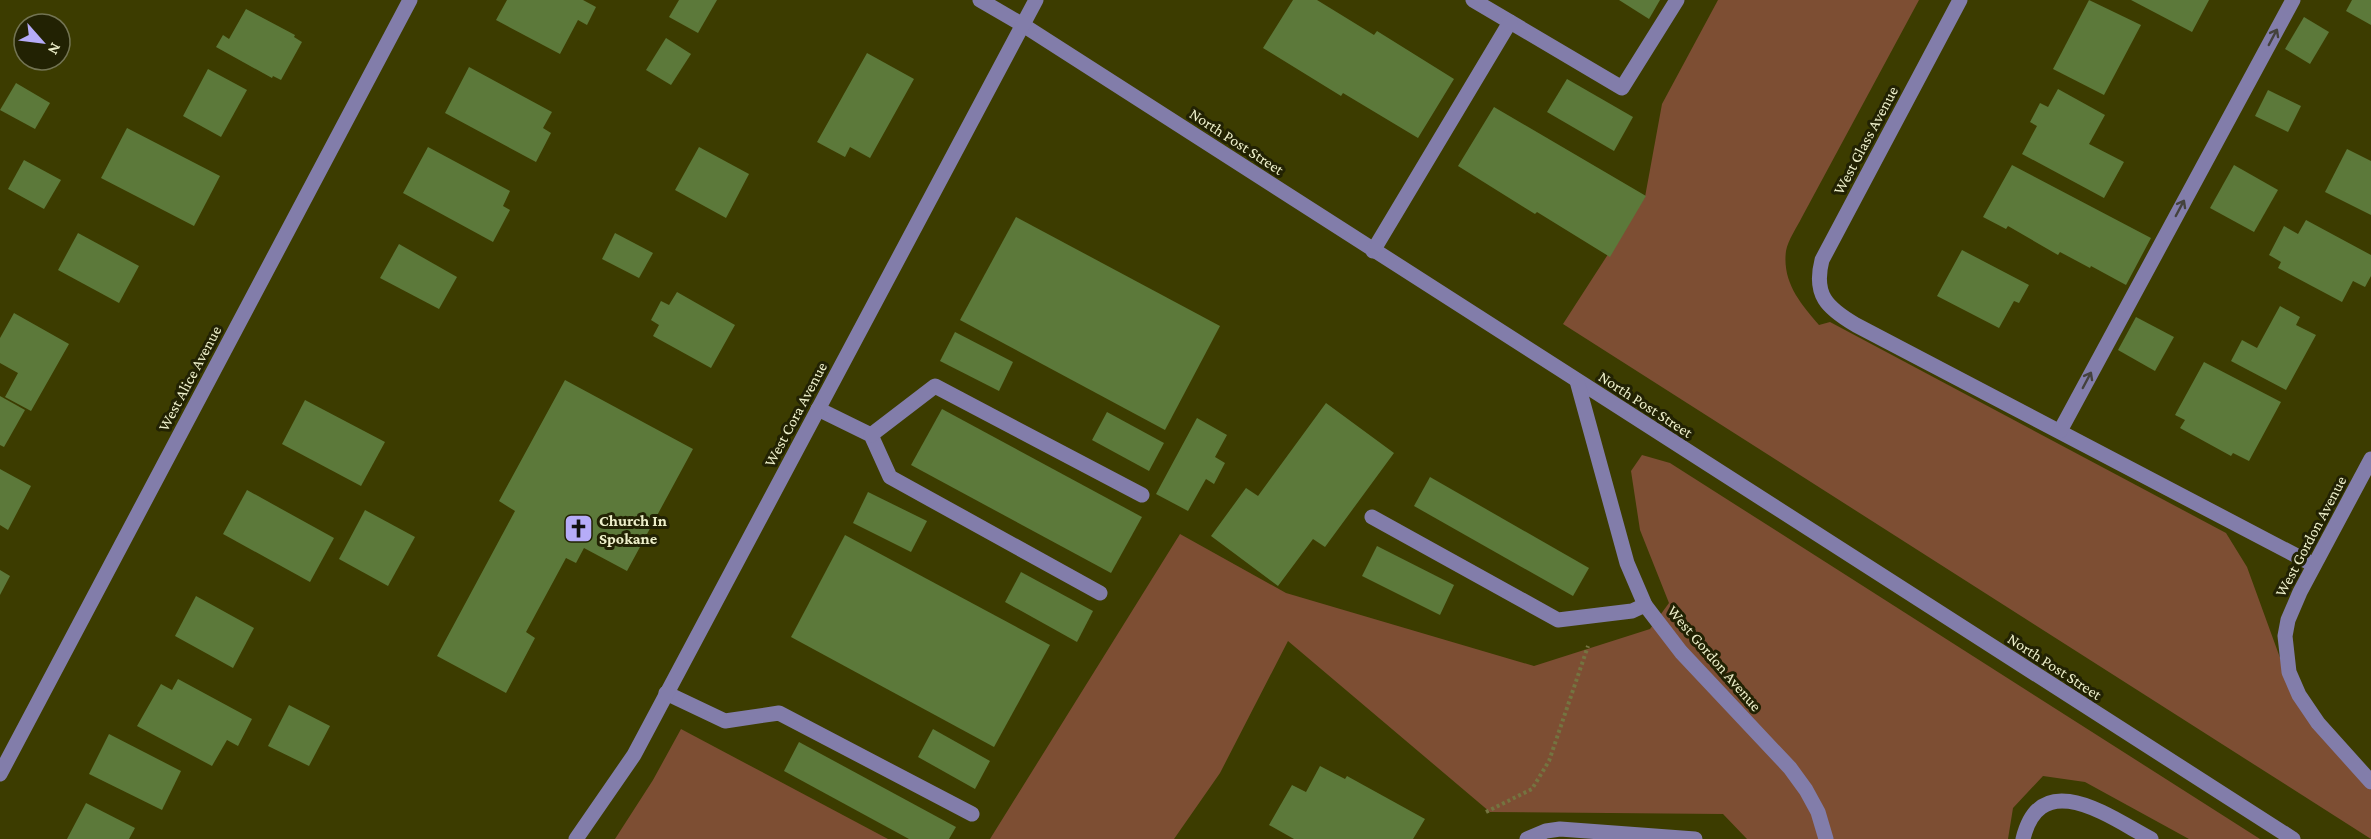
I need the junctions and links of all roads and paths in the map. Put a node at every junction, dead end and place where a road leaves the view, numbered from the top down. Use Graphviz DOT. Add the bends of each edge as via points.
graph roads {
  1 [pos="410,0"];
  2 [pos="980,0"];
  3 [pos="1036,0"];
  4 [pos="1473,0"];
  5 [pos="1677,0"];
  6 [pos="1960,0"];
  7 [pos="2293,0"];
  8 [pos="1509,22"];
  9 [pos="1023,25"];
  10 [pos="1373,251"];
  11 [pos="1577,381"];
  12 [pos="818,409"];
  13 [pos="2060,431"];
  14 [pos="871,435"];
  15 [pos="2371,459"];
  16 [pos="1142,495"];
  17 [pos="1372,517"];
  18 [pos="2314,565"];
  19 [pos="1100,593"];
  20 [pos="1645,604"];
  21 [pos="1597,616"];
  22 [pos="666,693"];
  23 [pos="0,774"];
  24 [pos="2371,782"];
  25 [pos="1485,812"];
  26 [pos="972,814"];
  27 [pos="576,839"];
  28 [pos="1527,839"];
  29 [pos="1695,839"];
  30 [pos="1826,839"];
  31 [pos="2023,839"];
  32 [pos="2151,839"];
  33 [pos="2293,839"];
  1 -- 23 [label="street, West Alice Avenue"];
  2 -- 9 [label="street, North Post Street"];
  3 -- 9 [label="street, West Cora Avenue"];
  4 -- 8 [label="street"];
  5 -- 8 [label="street" via="1622,88"];
  6 -- 13 [label="street, West Glass Avenue" via="1822,260 1818,280 1825,300 1856,325"];
  13 -- 7 [label="street, one-way"];
  8 -- 10 [label="street"];
  9 -- 10 [label="street, North Post Street"];
  9 -- 12 [label="street, West Cora Avenue"];
  10 -- 11 [label="street, North Post Street"];
  11 -- 20 [label="street, West Gordon Avenue" via="1627,563"];
  11 -- 33 [label="street, North Post Street"];
  12 -- 14 [label="street"];
  12 -- 22 [label="street, West Cora Avenue"];
  13 -- 18 [label="street"];
  14 -- 16 [label="street" via="935,386"];
  14 -- 19 [label="street" via="890,477"];
  15 -- 18 [label="street, West Gordon Avenue"];
  17 -- 21 [label="street" via="1558,620"];
  18 -- 24 [label="street, West Gordon Avenue" via="2288,620 2285,652 2289,672 2311,714"];
  20 -- 21 [label="street" via="1632,611"];
  20 -- 30 [label="street, West Gordon Avenue" via="1681,652 1790,768 1818,812"];
  21 -- 25 [label="path" via="1549,761 1532,789"];
  22 -- 26 [label="street" via="725,721 779,713"];
  22 -- 27 [label="street, West Cora Avenue" via="634,755"];
  28 -- 29 [label="street" via="1560,829"];
  31 -- 32 [label="street" via="2027,824 2038,809 2067,800 2094,809"];
}
